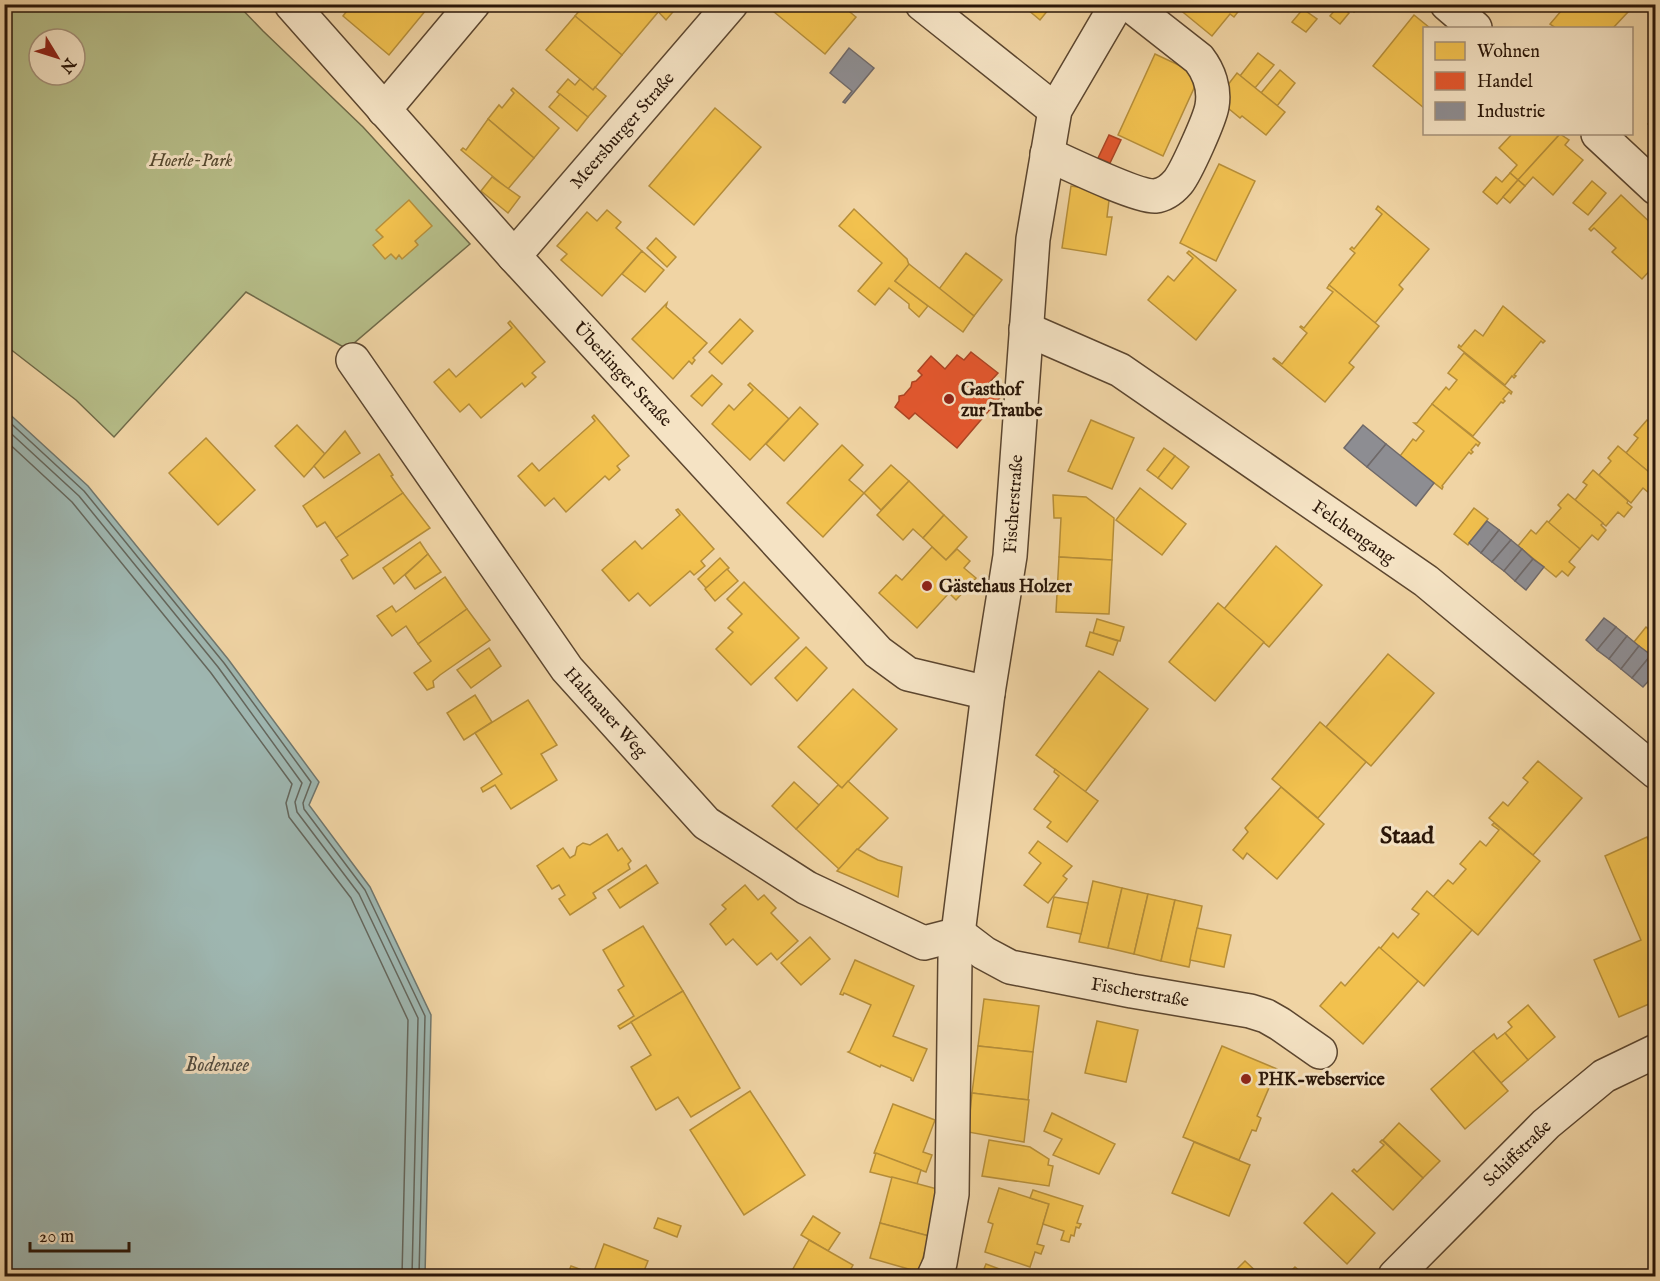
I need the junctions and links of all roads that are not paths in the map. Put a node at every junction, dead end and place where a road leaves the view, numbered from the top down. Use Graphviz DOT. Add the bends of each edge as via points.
graph roads {
  1 [pos="291,4"];
  2 [pos="473,4"];
  3 [pos="731,4"];
  4 [pos="922,4"];
  5 [pos="1117,4"];
  6 [pos="1129,4"];
  7 [pos="1447,4"];
  8 [pos="1474,27"];
  9 [pos="384,110"];
  10 [pos="1055,110"];
  11 [pos="1599,135"];
  12 [pos="1047,154"];
  13 [pos="1656,189"];
  14 [pos="514,256"];
  15 [pos="1026,329"];
  16 [pos="353,360"];
  17 [pos="988,693"];
  18 [pos="1656,772"];
  19 [pos="958,934"];
  20 [pos="1656,1051"];
  21 [pos="1320,1052"];
  22 [pos="934,1276"];
  23 [pos="1395,1276"];
  1 -- 9 [label="street, Überlinger Straße"];
  2 -- 9 [label="street"];
  3 -- 14 [label="street, Meersburger Straße"];
  4 -- 10 [label="street"];
  5 -- 10 [label="street"];
  6 -- 12 [label="street" via="1199,59 1207,70 1212,106 1178,182 1164,194 1151,196"];
  7 -- 8 [label="street"];
  9 -- 14 [label="street, Überlinger Straße"];
  10 -- 12 [label="street, Fischerstraße"];
  11 -- 13 [label="street"];
  12 -- 15 [label="street, Fischerstraße" via="1033,238"];
  14 -- 17 [label="street, Überlinger Straße" via="878,652 908,674"];
  15 -- 17 [label="street, Fischerstraße" via="1010,556"];
  15 -- 18 [label="street, Felchengang" via="1120,370 1426,582"];
  16 -- 19 [label="street, Haltnauer Weg" via="567,669 706,823 807,888 924,943"];
  17 -- 19 [label="street, Fischerstraße"];
  19 -- 21 [label="street, Fischerstraße" via="1010,967 1266,1016"];
  19 -- 22 [label="street, Fischerstraße" via="952,1194 940,1263"];
  20 -- 23 [label="street, Schiffstraße" via="1604,1076 1546,1124"];
}
